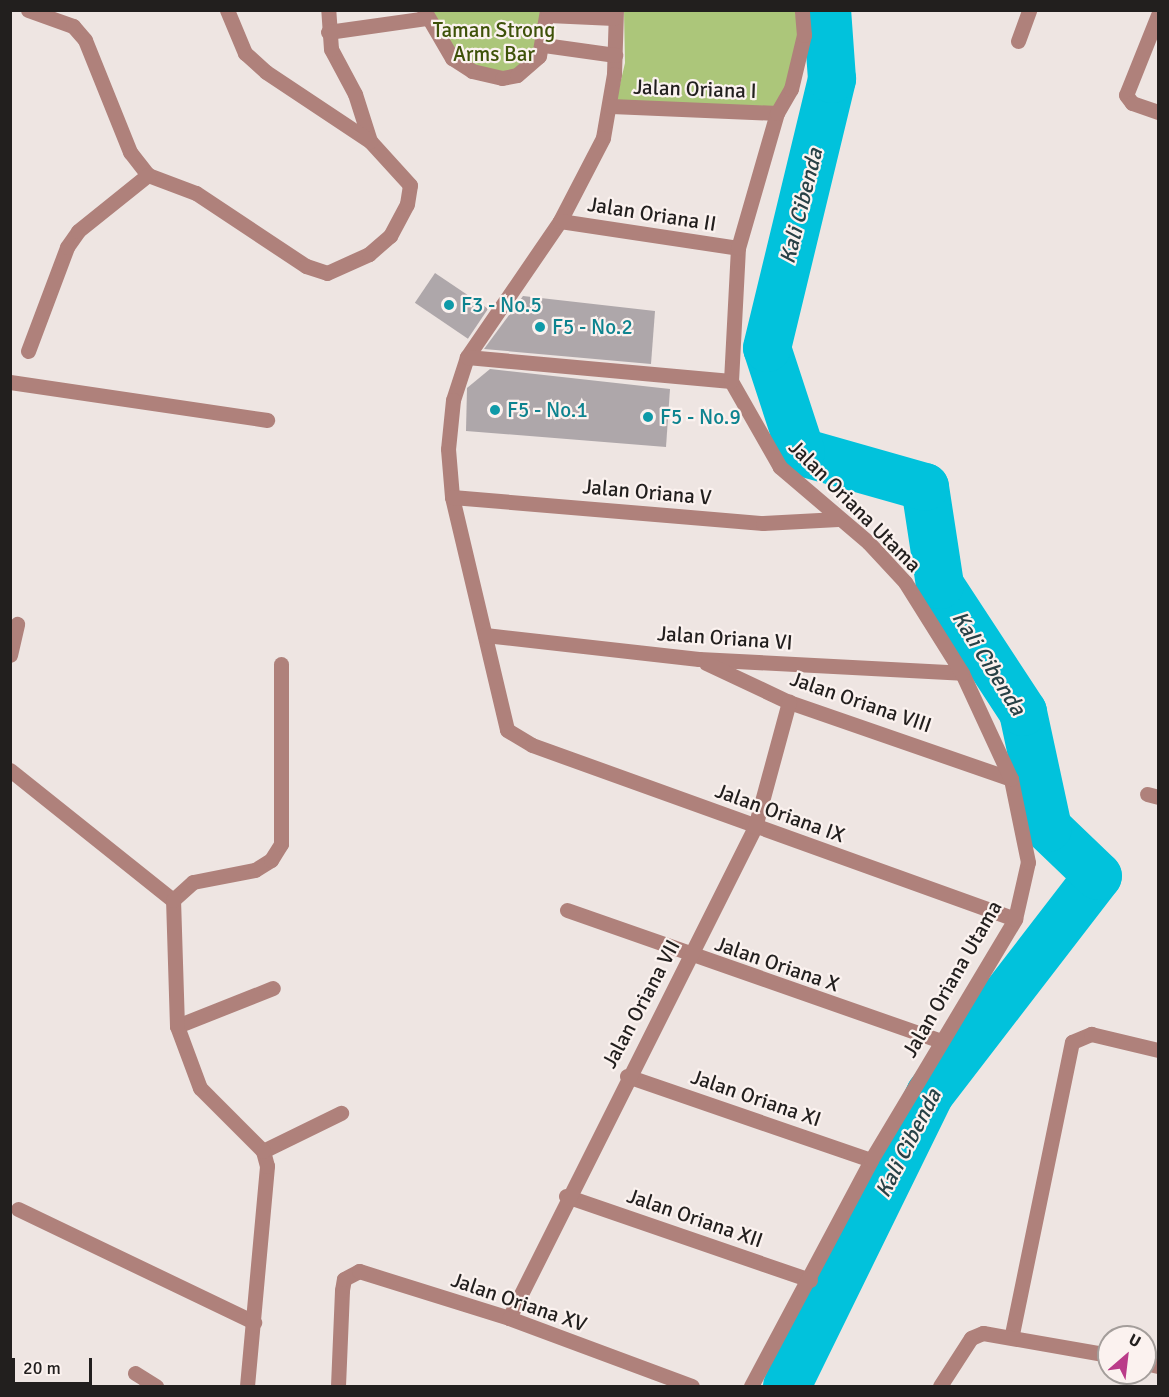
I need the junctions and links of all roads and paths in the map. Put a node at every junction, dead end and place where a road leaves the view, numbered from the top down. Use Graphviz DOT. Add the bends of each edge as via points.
graph roads {
  1 [pos="27,10"];
  2 [pos="66,10"];
  3 [pos="227,10"];
  4 [pos="328,10"];
  5 [pos="802,10"];
  6 [pos="1029,10"];
  7 [pos="547,13"];
  8 [pos="425,14"];
  9 [pos="615,14"];
  10 [pos="1158,15"];
  11 [pos="73,26"];
  12 [pos="328,32"];
  13 [pos="1018,40"];
  14 [pos="544,45"];
  15 [pos="615,55"];
  16 [pos="611,106"];
  17 [pos="1158,112"];
  18 [pos="777,113"];
  19 [pos="370,141"];
  20 [pos="148,175"];
  21 [pos="560,221"];
  22 [pos="738,248"];
  23 [pos="28,351"];
  24 [pos="467,357"];
  25 [pos="731,381"];
  26 [pos="12,385"];
  27 [pos="267,420"];
  28 [pos="452,497"];
  29 [pos="838,519"];
  30 [pos="16,624"];
  31 [pos="485,636"];
  32 [pos="10,655"];
  33 [pos="699,659"];
  34 [pos="282,664"];
  35 [pos="962,674"];
  36 [pos="789,702"];
  37 [pos="10,770"];
  38 [pos="1011,779"];
  39 [pos="755,827"];
  40 [pos="173,900"];
  41 [pos="567,910"];
  42 [pos="1015,919"];
  43 [pos="691,957"];
  44 [pos="273,988"];
  45 [pos="177,1026"];
  46 [pos="941,1041"];
  47 [pos="1158,1050"];
  48 [pos="627,1076"];
  49 [pos="340,1113"];
  50 [pos="263,1151"];
  51 [pos="872,1160"];
  52 [pos="566,1196"];
  53 [pos="18,1209"];
  54 [pos="810,1280"];
  55 [pos="509,1318"];
  56 [pos="254,1322"];
  57 [pos="1012,1334"];
  58 [pos="1097,1352"];
  59 [pos="135,1373"];
  60 [pos="156,1386"];
  61 [pos="247,1386"];
  62 [pos="338,1386"];
  63 [pos="692,1386"];
  64 [pos="751,1386"];
  65 [pos="940,1386"];
  1 -- 11 [label="street"];
  2 -- 11 [label="street"];
  3 -- 19 [label="street" via="245,53 266,72"];
  4 -- 12 [label="street"];
  5 -- 18 [label="street" via="802,46 791,89"];
  6 -- 13 [label="street"];
  7 -- 9 [label="street"];
  7 -- 14 [label="street"];
  8 -- 12 [label="street"];
  8 -- 14 [label="street" via="453,58 488,77 518,75"];
  9 -- 15 [label="street"];
  10 -- 17 [label="street" via="1126,95 1132,103"];
  11 -- 20 [label="street" via="94,56 130,152"];
  12 -- 19 [label="street"];
  14 -- 15 [label="street"];
  15 -- 16 [label="street"];
  16 -- 18 [label="street, Jalan Oriana I"];
  16 -- 21 [label="street" via="603,138"];
  18 -- 22 [label="street"];
  19 -- 20 [label="street" via="410,185 407,204 390,236 376,248 327,273 306,266 196,193"];
  20 -- 23 [label="street" via="78,231 67,247"];
  21 -- 22 [label="street, Jalan Oriana II"];
  21 -- 24 [label="street"];
  22 -- 25 [label="street"];
  24 -- 25 [label="street"];
  24 -- 28 [label="street" via="453,399 448,449"];
  25 -- 29 [label="street, Jalan Oriana Utama" via="780,467"];
  26 -- 27 [label="street"];
  28 -- 29 [label="street, Jalan Oriana V" via="763,523"];
  28 -- 31 [label="street"];
  29 -- 35 [label="street, Jalan Oriana Utama" via="905,582"];
  30 -- 32 [label="street"];
  31 -- 33 [label="street, Jalan Oriana VI"];
  31 -- 39 [label="street, Jalan Oriana IX" via="507,730 532,745"];
  33 -- 35 [label="street, Jalan Oriana VI"];
  33 -- 36 [label="street, Jalan Oriana VIII"];
  34 -- 40 [label="street" via="281,844 271,861 255,870 193,882"];
  35 -- 38 [label="street, Jalan Oriana Utama"];
  36 -- 38 [label="street, Jalan Oriana VIII"];
  36 -- 39 [label="street, Jalan Oriana VII"];
  37 -- 40 [label="street"];
  38 -- 42 [label="street, Jalan Oriana Utama" via="1028,862"];
  39 -- 42 [label="street, Jalan Oriana IX"];
  39 -- 43 [label="street, Jalan Oriana VII"];
  40 -- 45 [label="street"];
  41 -- 43 [label="street, Jalan Oriana X"];
  42 -- 46 [label="street, Jalan Oriana Utama"];
  43 -- 46 [label="street, Jalan Oriana X"];
  43 -- 48 [label="street, Jalan Oriana VII"];
  44 -- 45 [label="street"];
  45 -- 50 [label="street" via="200,1088"];
  46 -- 51 [label="street, Jalan Oriana Utama"];
  47 -- 57 [label="street" via="1091,1034 1072,1042"];
  48 -- 51 [label="street, Jalan Oriana XI"];
  48 -- 52 [label="street, Jalan Oriana VII"];
  49 -- 50 [label="street"];
  50 -- 56 [label="street" via="267,1166 266,1209"];
  51 -- 54 [label="street, Jalan Oriana Utama"];
  52 -- 54 [label="street, Jalan Oriana XII"];
  52 -- 55 [label="street, Jalan Oriana VII"];
  53 -- 56 [label="street"];
  54 -- 64 [label="street, Jalan Oriana Utama"];
  55 -- 62 [label="street, Jalan Oriana XV" via="359,1271 344,1279"];
  55 -- 63 [label="street, Jalan Oriana XV"];
  56 -- 61 [label="street"];
  57 -- 58 [label="street"];
  57 -- 65 [label="street" via="983,1333 971,1338"];
  59 -- 60 [label="street"];
}
